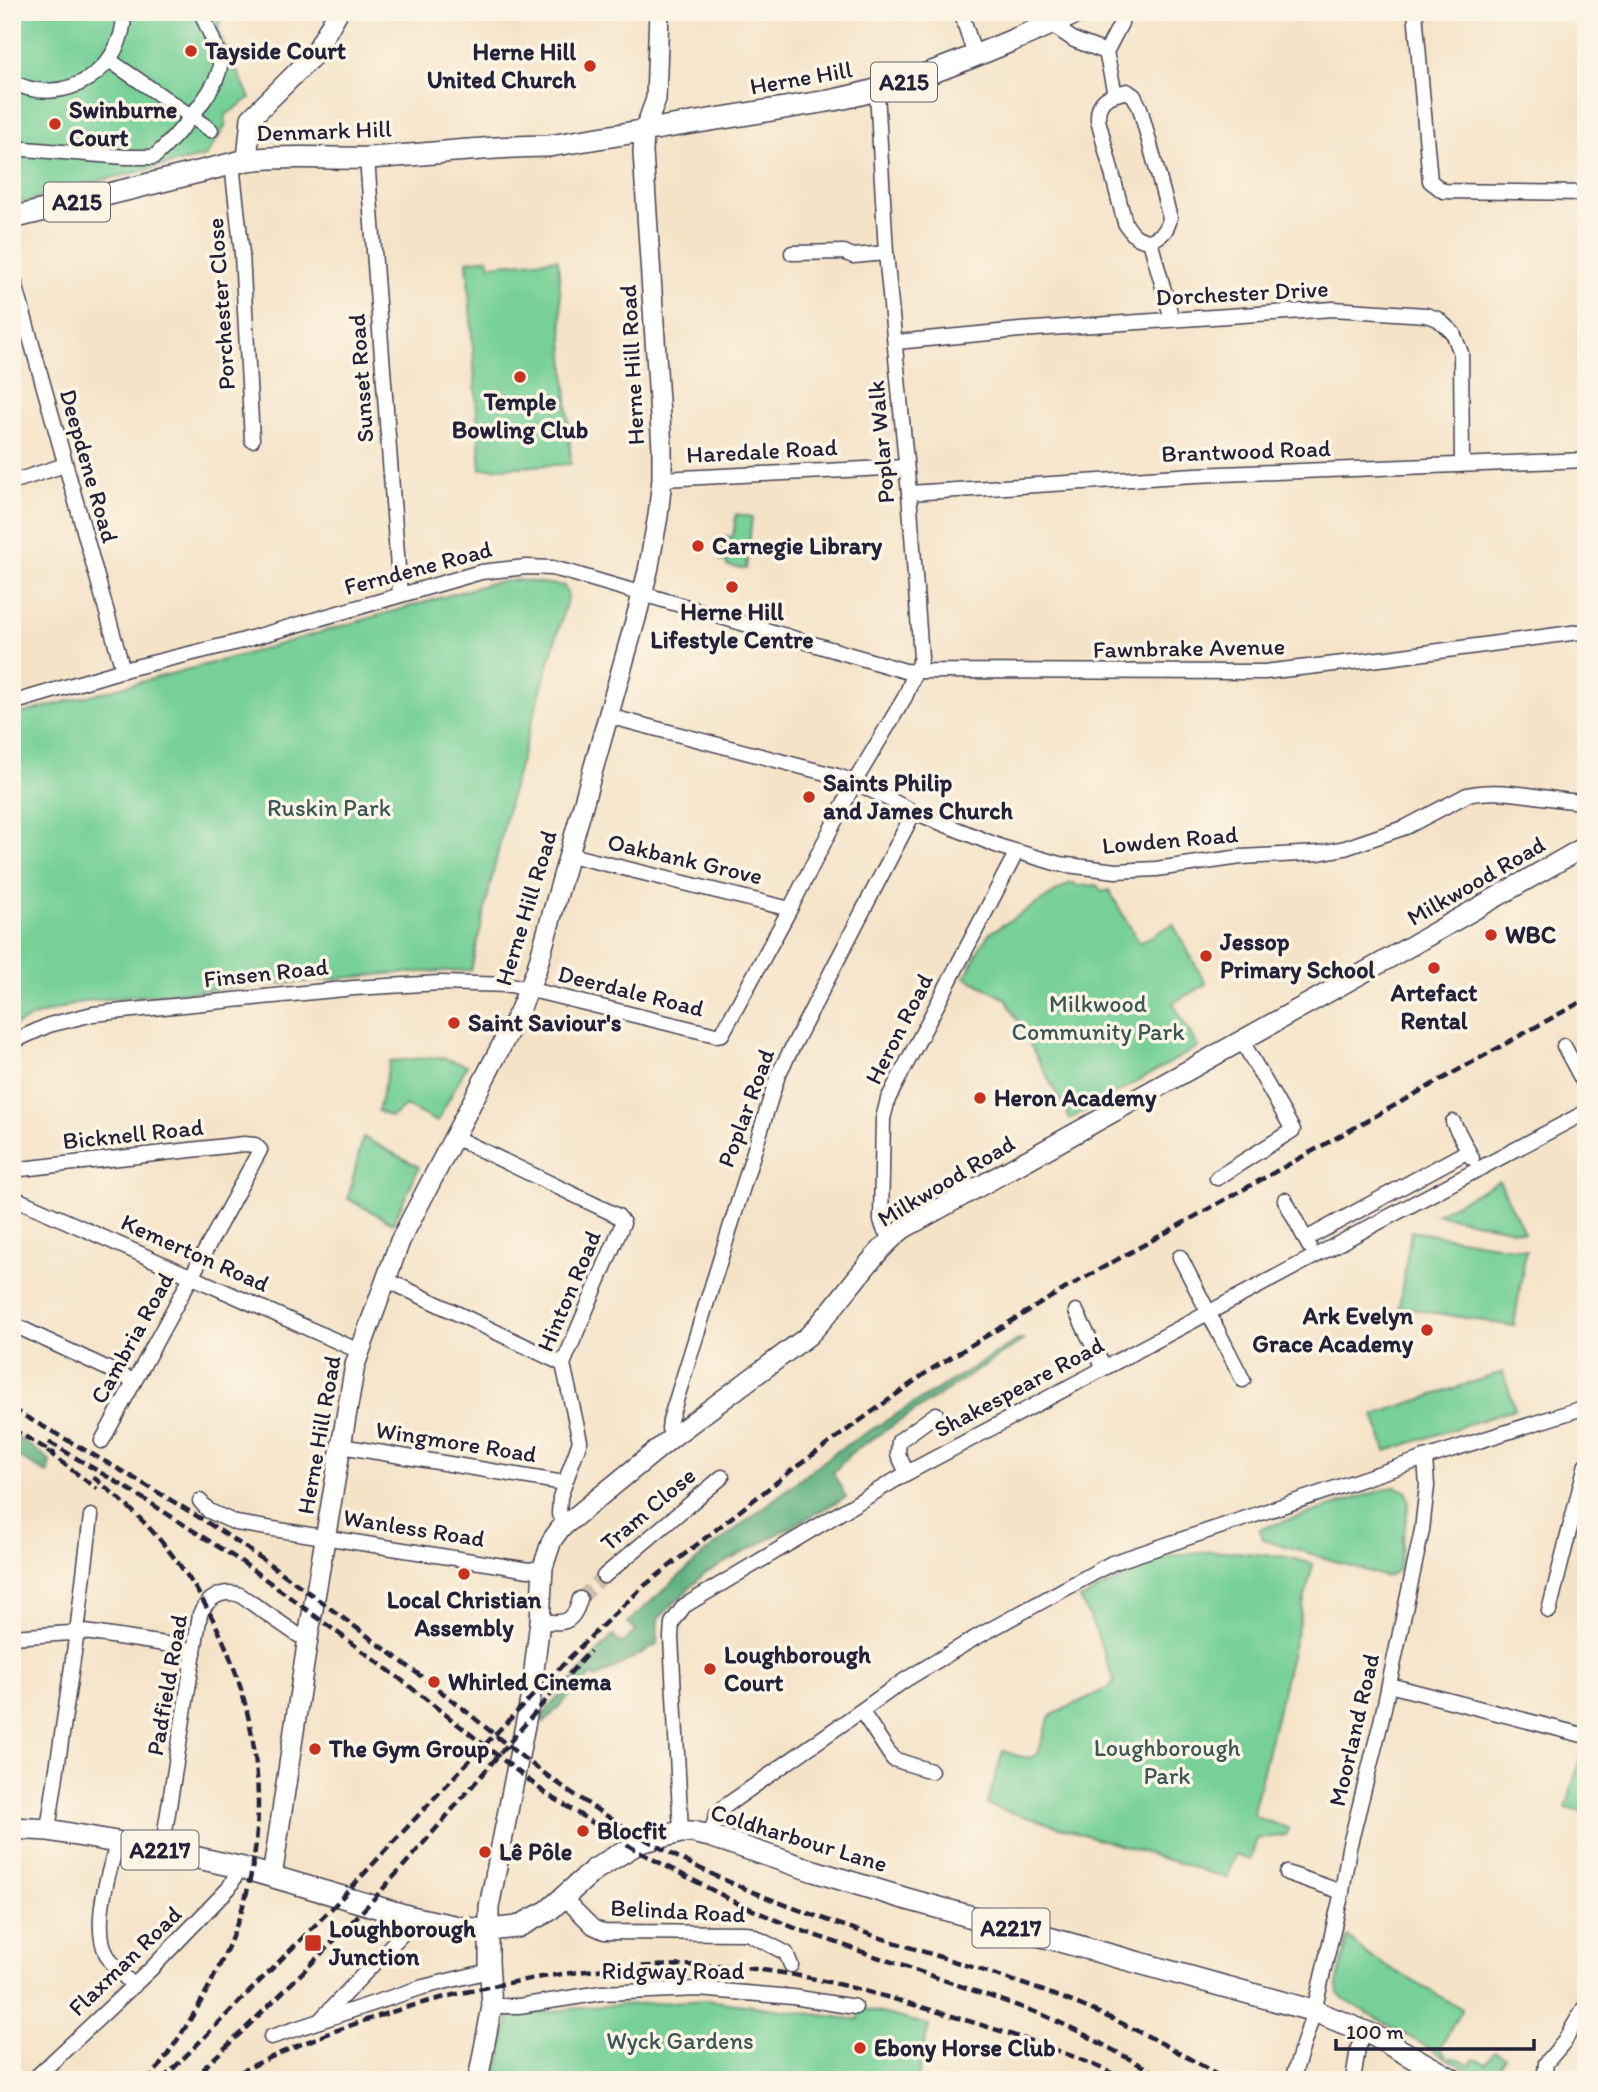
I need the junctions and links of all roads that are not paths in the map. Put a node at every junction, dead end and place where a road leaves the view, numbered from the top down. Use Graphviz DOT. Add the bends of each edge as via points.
graph roads {
  1 [pos="124,12"];
  2 [pos="201,12"];
  3 [pos="338,12"];
  4 [pos="659,12"];
  5 [pos="961,12"];
  6 [pos="1079,12"];
  7 [pos="1122,12"];
  8 [pos="1415,12"];
  9 [pos="1051,24"];
  10 [pos="1106,52"];
  11 [pos="975,56"];
  12 [pos="110,60"];
  13 [pos="12,82"];
  14 [pos="877,92"];
  15 [pos="1115,94"];
  16 [pos="192,117"];
  17 [pos="211,130"];
  18 [pos="644,132"];
  19 [pos="12,148"];
  20 [pos="367,158"];
  21 [pos="240,162"];
  22 [pos="1586,193"];
  23 [pos="12,218"];
  24 [pos="1150,241"];
  25 [pos="792,253"];
  26 [pos="886,253"];
  27 [pos="12,273"];
  28 [pos="1172,319"];
  29 [pos="896,342"];
  30 [pos="252,440"];
  31 [pos="1586,460"];
  32 [pos="1462,463"];
  33 [pos="65,465"];
  34 [pos="906,467"];
  35 [pos="662,479"];
  36 [pos="12,482"];
  37 [pos="909,493"];
  38 [pos="642,593"];
  39 [pos="400,594"];
  40 [pos="1586,631"];
  41 [pos="123,670"];
  42 [pos="916,671"];
  43 [pos="12,703"];
  44 [pos="608,716"];
  45 [pos="855,782"];
  46 [pos="1584,805"];
  47 [pos="914,812"];
  48 [pos="1586,846"];
  49 [pos="1014,852"];
  50 [pos="570,855"];
  51 [pos="790,909"];
  52 [pos="529,990"];
  53 [pos="722,1034"];
  54 [pos="1241,1041"];
  55 [pos="12,1042"];
  56 [pos="1564,1046"];
  57 [pos="1586,1087"];
  58 [pos="1586,1111"];
  59 [pos="1453,1122"];
  60 [pos="452,1136"];
  61 [pos="258,1147"];
  62 [pos="1468,1151"];
  63 [pos="1478,1169"];
  64 [pos="12,1170"];
  65 [pos="1217,1178"];
  66 [pos="12,1197"];
  67 [pos="1284,1200"];
  68 [pos="892,1238"];
  69 [pos="1306,1239"];
  70 [pos="1315,1256"];
  71 [pos="1180,1257"];
  72 [pos="192,1276"];
  73 [pos="385,1279"];
  74 [pos="1076,1311"];
  75 [pos="1209,1312"];
  76 [pos="12,1324"];
  77 [pos="359,1351"];
  78 [pos="563,1364"];
  79 [pos="1104,1367"];
  80 [pos="1243,1380"];
  81 [pos="134,1381"];
  82 [pos="1586,1407"];
  83 [pos="936,1414"];
  84 [pos="674,1436"];
  85 [pos="102,1441"];
  86 [pos="341,1446"];
  87 [pos="1425,1458"];
  88 [pos="1586,1464"];
  89 [pos="907,1473"];
  90 [pos="722,1477"];
  91 [pos="564,1483"];
  92 [pos="200,1501"];
  93 [pos="91,1516"];
  94 [pos="565,1524"];
  95 [pos="326,1536"];
  96 [pos="543,1567"];
  97 [pos="604,1576"];
  98 [pos="580,1599"];
  99 [pos="1549,1612"];
  100 [pos="540,1621"];
  101 [pos="77,1633"];
  102 [pos="12,1637"];
  103 [pos="308,1637"];
  104 [pos="194,1653"];
  105 [pos="1389,1685"];
  106 [pos="862,1712"];
  107 [pos="1586,1736"];
  108 [pos="931,1771"];
  109 [pos="12,1828"];
  110 [pos="48,1829"];
  111 [pos="681,1832"];
  112 [pos="710,1836"];
  113 [pos="118,1842"];
  114 [pos="162,1850"];
  115 [pos="240,1867"];
  116 [pos="1287,1873"];
  117 [pos="272,1877"];
  118 [pos="1342,1892"];
  119 [pos="564,1898"];
  120 [pos="411,1917"];
  121 [pos="488,1930"];
  122 [pos="790,1965"];
  123 [pos="489,1971"];
  124 [pos="134,1986"];
  125 [pos="492,2006"];
  126 [pos="855,2007"];
  127 [pos="1584,2008"];
  128 [pos="1314,2011"];
  129 [pos="317,2023"];
  130 [pos="1365,2032"];
  131 [pos="271,2037"];
  132 [pos="33,2080"];
  133 [pos="478,2080"];
  134 [pos="1293,2080"];
  135 [pos="1353,2080"];
  136 [pos="1453,2080"];
  137 [pos="1544,2080"];
  1 -- 12 [label="street" via="121,35"];
  2 -- 16 [label="street" via="220,68"];
  3 -- 21 [label="street" via="313,55 251,118"];
  4 -- 18 [label="street, Herne Hill Road" via="656,99"];
  5 -- 11 [label="street"];
  6 -- 9 [label="main road, Herne Hill / A215"];
  7 -- 10 [label="street"];
  8 -- 22 [label="street" via="1430,181 1443,191"];
  9 -- 10 [label="street" via="1074,40"];
  9 -- 11 [label="main road, Herne Hill / A215"];
  10 -- 15 [label="street"];
  11 -- 14 [label="main road, Herne Hill / A215"];
  12 -- 13 [label="street" via="91,78 69,89 43,92"];
  12 -- 16 [label="street"];
  14 -- 18 [label="main road, Herne Hill / A215"];
  14 -- 26 [label="street, Poplar Walk"];
  15 -- 24 [label="street" via="1097,109 1098,120 1125,223 1140,240"];
  15 -- 24 [label="street" via="1127,91 1140,108 1170,218 1168,229"];
  16 -- 17 [label="street"];
  16 -- 19 [label="street" via="154,158"];
  18 -- 20 [label="main road, Denmark Hill / A215" via="549,146"];
  18 -- 35 [label="street, Herne Hill Road"];
  20 -- 21 [label="main road, Denmark Hill / A215" via="272,157"];
  20 -- 39 [label="street, Sunset Road"];
  21 -- 23 [label="main road, Denmark Hill / A215"];
  21 -- 30 [label="street, Porchester Close"];
  24 -- 28 [label="street"];
  25 -- 26 [label="street"];
  26 -- 29 [label="street, Poplar Walk"];
  27 -- 33 [label="street, Deepdene Road"];
  28 -- 29 [label="street, Dorchester Drive"];
  28 -- 32 [label="street, Dorchester Drive" via="1333,310 1437,319 1453,333 1461,353"];
  29 -- 34 [label="street, Poplar Walk"];
  31 -- 32 [label="street, Brantwood Road"];
  32 -- 37 [label="street, Brantwood Road"];
  33 -- 36 [label="street"];
  33 -- 41 [label="street, Deepdene Road"];
  34 -- 35 [label="street, Haredale Road"];
  34 -- 37 [label="street, Poplar Walk"];
  35 -- 38 [label="street, Herne Hill Road"];
  37 -- 42 [label="street, Poplar Walk" via="921,645"];
  38 -- 39 [label="street, Ferndene Road" via="552,568 526,567 481,572"];
  38 -- 42 [label="street, Ferndene Road"];
  38 -- 44 [label="street, Herne Hill Road"];
  39 -- 41 [label="street, Ferndene Road"];
  40 -- 42 [label="street, Fawnbrake Avenue" via="1264,672"];
  41 -- 43 [label="street, Ferndene Road"];
  42 -- 45 [label="street, Poplar Walk"];
  44 -- 45 [label="street, Lowden Road"];
  44 -- 50 [label="street, Herne Hill Road"];
  45 -- 47 [label="street, Lowden Road"];
  45 -- 51 [label="street, Poplar Walk"];
  46 -- 49 [label="street, Lowden Road" via="1537,796 1476,793 1406,827 1345,848 1156,869 1094,869"];
  47 -- 49 [label="street, Lowden Road"];
  47 -- 84 [label="street, Poplar Road" via="778,1074 670,1420"];
  48 -- 54 [label="street, Milkwood Road"];
  49 -- 68 [label="street, Heron Road" via="884,1109 881,1220"];
  50 -- 51 [label="street, Oakbank Grove"];
  50 -- 52 [label="street, Herne Hill Road"];
  51 -- 53 [label="street, Poplar Walk"];
  52 -- 53 [label="street, Deerdale Road"];
  52 -- 55 [label="street, Finsen Road" via="511,985 440,983 289,994 93,1014 49,1025"];
  52 -- 60 [label="street, Herne Hill Road"];
  54 -- 65 [label="street" via="1293,1130"];
  54 -- 68 [label="street, Milkwood Road"];
  56 -- 57 [label="street"];
  58 -- 63 [label="street, Shakespeare Road"];
  59 -- 62 [label="street"];
  60 -- 73 [label="street, Herne Hill Road"];
  60 -- 78 [label="street, Hinton Road" via="621,1219 621,1231"];
  61 -- 64 [label="street, Bicknell Road" via="244,1144"];
  61 -- 72 [label="street, Cambria Road" via="259,1155"];
  62 -- 63 [label="street"];
  62 -- 69 [label="street"];
  63 -- 70 [label="street, Shakespeare Road"];
  66 -- 72 [label="street, Kemerton Road"];
  67 -- 69 [label="street"];
  68 -- 84 [label="street, Milkwood Road" via="808,1336"];
  69 -- 70 [label="street"];
  70 -- 75 [label="street, Shakespeare Road"];
  71 -- 75 [label="street"];
  72 -- 77 [label="street, Kemerton Road"];
  72 -- 81 [label="street, Cambria Road"];
  73 -- 77 [label="street, Herne Hill Road"];
  73 -- 78 [label="street"];
  74 -- 79 [label="street"];
  75 -- 79 [label="street, Shakespeare Road"];
  75 -- 80 [label="street"];
  76 -- 81 [label="street"];
  77 -- 86 [label="street, Herne Hill Road"];
  78 -- 91 [label="street, Hinton Road" via="580,1441"];
  79 -- 89 [label="street, Shakespeare Road"];
  81 -- 85 [label="street, Cambria Road"];
  82 -- 87 [label="street"];
  83 -- 89 [label="street" via="899,1441 898,1454"];
  84 -- 94 [label="street, Milkwood Road"];
  86 -- 91 [label="street, Wingmore Road"];
  86 -- 95 [label="street, Herne Hill Road"];
  87 -- 105 [label="street, Moorland Road" via="1425,1507"];
  87 -- 106 [label="street" via="1112,1563 975,1637"];
  88 -- 99 [label="street"];
  89 -- 111 [label="street, Shakespeare Road" via="678,1612 671,1637"];
  90 -- 97 [label="street, Tram Close"];
  91 -- 94 [label="street, Hinton Road" via="558,1507"];
  92 -- 95 [label="street, Wanless Road" via="236,1523"];
  93 -- 101 [label="street"];
  94 -- 96 [label="street" via="552,1540"];
  95 -- 96 [label="street, Wanless Road" via="529,1570"];
  95 -- 103 [label="street, Herne Hill Road"];
  96 -- 100 [label="street"];
  98 -- 100 [label="street" via="569,1620"];
  100 -- 121 [label="street"];
  101 -- 102 [label="street"];
  101 -- 104 [label="street" via="178,1646"];
  101 -- 110 [label="street"];
  103 -- 104 [label="street, Padfield Road" via="229,1592 204,1605"];
  103 -- 117 [label="street, Herne Hill Road"];
  104 -- 114 [label="street, Padfield Road"];
  105 -- 107 [label="street"];
  105 -- 118 [label="street, Moorland Road"];
  106 -- 108 [label="street" via="893,1759"];
  106 -- 112 [label="street" via="724,1807"];
  109 -- 110 [label="main road, Coldharbour Lane / A2217"];
  110 -- 113 [label="main road, Coldharbour Lane / A2217"];
  111 -- 112 [label="main road, Coldharbour Lane / A2217"];
  111 -- 119 [label="main road, Coldharbour Lane / A2217" via="643,1842 611,1858"];
  112 -- 128 [label="main road, Coldharbour Lane / A2217" via="894,1895"];
  113 -- 114 [label="main road, Coldharbour Lane / A2217"];
  113 -- 124 [label="street" via="103,1891 103,1941 109,1959"];
  114 -- 115 [label="main road, Coldharbour Lane / A2217"];
  115 -- 117 [label="main road, Coldharbour Lane / A2217"];
  115 -- 124 [label="street, Flaxman Road" via="229,1888"];
  116 -- 118 [label="street"];
  117 -- 120 [label="main road, Coldharbour Lane / A2217"];
  118 -- 128 [label="street, Moorland Road"];
  119 -- 121 [label="main road, Coldharbour Lane / A2217" via="517,1927"];
  119 -- 122 [label="street, Belinda Road" via="604,1932 747,1933 786,1953"];
  120 -- 121 [label="main road, Coldharbour Lane / A2217"];
  120 -- 129 [label="street" via="405,1931"];
  121 -- 123 [label="street"];
  123 -- 125 [label="street"];
  123 -- 129 [label="street"];
  124 -- 132 [label="street, Flaxman Road"];
  125 -- 126 [label="street, Ridgway Road" via="601,1993 698,1989"];
  125 -- 133 [label="street"];
  127 -- 137 [label="street" via="1546,2063"];
  128 -- 130 [label="main road, Coldharbour Lane / A2217"];
  128 -- 134 [label="street, Moorland Road"];
  129 -- 131 [label="street"];
  130 -- 135 [label="street"];
  130 -- 136 [label="main road, Coldharbour Lane / A2217"];
}
